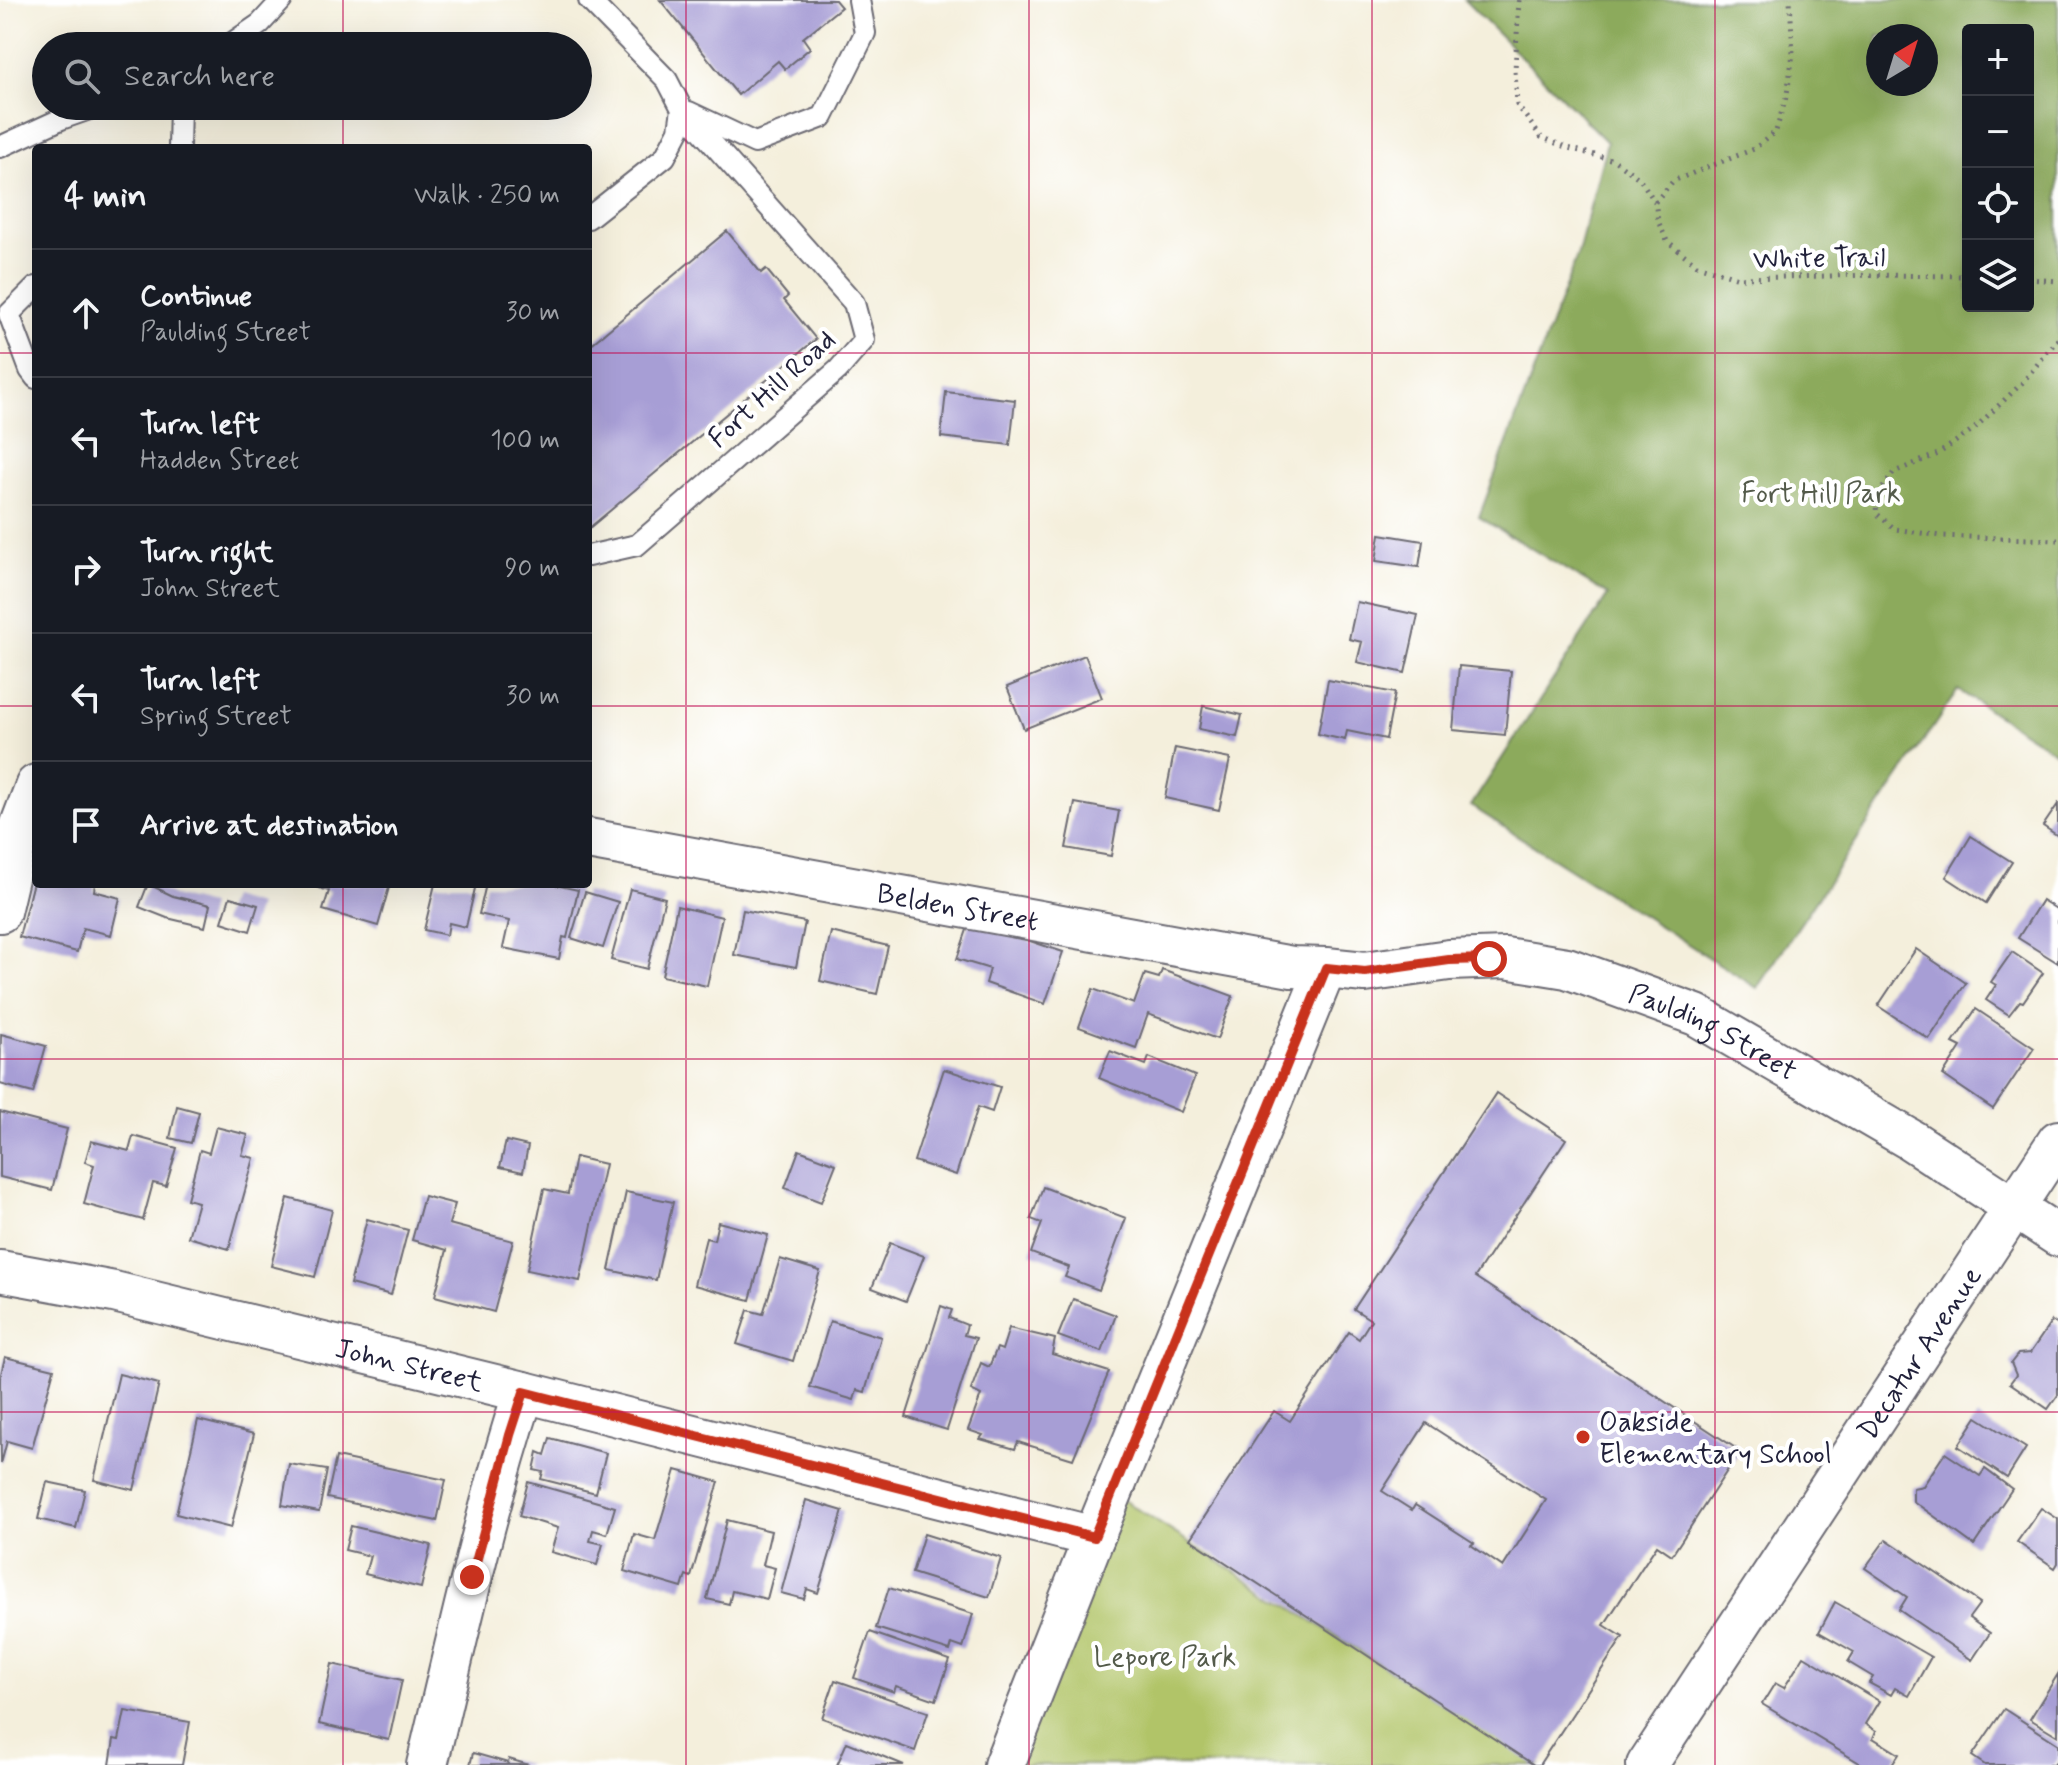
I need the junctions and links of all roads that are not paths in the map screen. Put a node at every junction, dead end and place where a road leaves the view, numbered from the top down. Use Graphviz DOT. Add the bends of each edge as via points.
graph roads {
  1 [pos="282,0"];
  2 [pos="589,0"];
  3 [pos="859,0"];
  4 [pos="248,32"];
  5 [pos="682,109"];
  6 [pos="59,120"];
  7 [pos="180,120"];
  8 [pos="179,144"];
  9 [pos="0,147"];
  10 [pos="592,215"];
  11 [pos="32,291"];
  12 [pos="32,373"];
  13 [pos="592,555"];
  14 [pos="32,796"];
  15 [pos="592,840"];
  16 [pos="0,912"];
  17 [pos="1326,968"];
  18 [pos="2058,1141"];
  19 [pos="2015,1208"];
  20 [pos="2058,1236"];
  21 [pos="0,1271"];
  22 [pos="524,1392"];
  23 [pos="1094,1537"];
  24 [pos="427,1765"];
  25 [pos="1004,1765"];
  26 [pos="1647,1765"];
  1 -- 4 [label="lane"];
  2 -- 5 [label="lane, Fort Hill Road" via="667,80"];
  3 -- 5 [label="lane" via="865,33 823,117 755,143"];
  5 -- 10 [label="lane" via="679,130 665,157"];
  5 -- 13 [label="lane, Fort Hill Road" via="854,303 864,340 838,370 637,545"];
  6 -- 9 [label="lane"];
  7 -- 8 [label="lane"];
  11 -- 12 [label="lane" via="9,314"];
  14 -- 16 [label="street"];
  15 -- 17 [label="street, Belden Street" via="1292,967"];
  17 -- 19 [label="street, Paulding Street" via="1365,972 1505,958 1567,968 1696,1015 1911,1140"];
  17 -- 23 [label="street"];
  18 -- 19 [label="street, Decatur Avenue"];
  19 -- 20 [label="street, Paulding Street"];
  19 -- 26 [label="street, Decatur Avenue"];
  21 -- 22 [label="street, John Street" via="114,1292"];
  22 -- 23 [label="street, John Street"];
  22 -- 24 [label="street"];
  23 -- 25 [label="street"];
}
